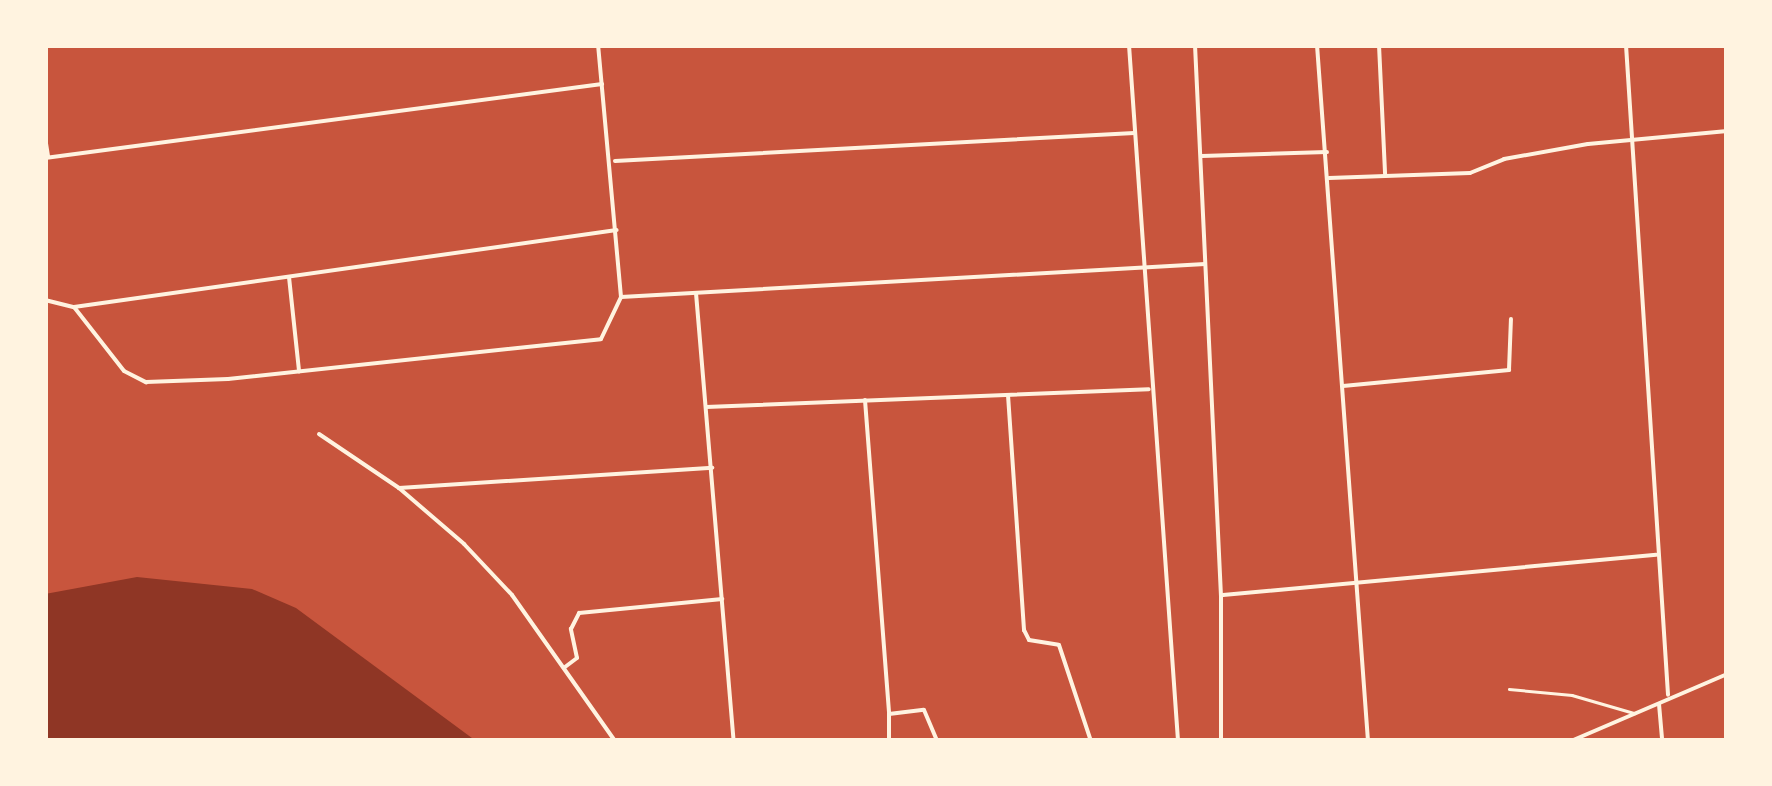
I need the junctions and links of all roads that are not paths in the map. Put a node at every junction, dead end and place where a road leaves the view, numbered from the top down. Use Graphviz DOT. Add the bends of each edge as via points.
graph roads {
  1 [pos="598,45"];
  2 [pos="1128,45"];
  3 [pos="1195,45"];
  4 [pos="1317,45"];
  5 [pos="1379,45"];
  6 [pos="1626,45"];
  7 [pos="602,84"];
  8 [pos="1727,131"];
  9 [pos="1134,133"];
  10 [pos="45,137"];
  11 [pos="1632,140"];
  12 [pos="1326,152"];
  13 [pos="1202,156"];
  14 [pos="46,157"];
  15 [pos="613,161"];
  16 [pos="1385,174"];
  17 [pos="1328,178"];
  18 [pos="617,230"];
  19 [pos="1206,264"];
  20 [pos="1140,270"];
  21 [pos="288,277"];
  22 [pos="696,293"];
  23 [pos="620,296"];
  24 [pos="45,300"];
  25 [pos="48,307"];
  26 [pos="74,307"];
  27 [pos="1511,320"];
  28 [pos="299,372"];
  29 [pos="1343,386"];
  30 [pos="1148,389"];
  31 [pos="1008,394"];
  32 [pos="865,400"];
  33 [pos="706,407"];
  34 [pos="319,434"];
  35 [pos="712,468"];
  36 [pos="399,488"];
  37 [pos="1656,555"];
  38 [pos="1357,588"];
  39 [pos="1221,596"];
  40 [pos="722,599"];
  41 [pos="564,667"];
  42 [pos="1727,674"];
  43 [pos="1509,690"];
  44 [pos="1668,695"];
  45 [pos="1659,704"];
  46 [pos="889,714"];
  47 [pos="1636,714"];
  48 [pos="615,741"];
  49 [pos="734,741"];
  50 [pos="890,741"];
  51 [pos="937,741"];
  52 [pos="1090,741"];
  53 [pos="1178,741"];
  54 [pos="1222,741"];
  55 [pos="1368,741"];
  56 [pos="1572,741"];
  57 [pos="1662,741"];
  1 -- 7 [label="street"];
  2 -- 9 [label="street"];
  3 -- 13 [label="street"];
  4 -- 12 [label="street"];
  5 -- 16 [label="street"];
  6 -- 11 [label="street"];
  7 -- 14 [label="street"];
  7 -- 15 [label="street"];
  8 -- 11 [label="street"];
  9 -- 15 [label="street"];
  9 -- 20 [label="street"];
  10 -- 14 [label="street"];
  11 -- 16 [label="street" via="1504,159 1470,173"];
  11 -- 37 [label="street"];
  12 -- 13 [label="street"];
  12 -- 17 [label="street"];
  13 -- 19 [label="street"];
  15 -- 18 [label="street"];
  16 -- 17 [label="street"];
  17 -- 29 [label="street"];
  18 -- 21 [label="street"];
  18 -- 23 [label="street"];
  19 -- 20 [label="street"];
  19 -- 39 [label="street"];
  20 -- 22 [label="street"];
  20 -- 30 [label="street"];
  21 -- 26 [label="street"];
  21 -- 28 [label="street"];
  22 -- 23 [label="street"];
  22 -- 33 [label="street"];
  23 -- 28 [label="street" via="601,339"];
  24 -- 25 [label="street"];
  25 -- 26 [label="street"];
  26 -- 28 [label="street" via="124,371 146,382"];
  27 -- 29 [label="street" via="1513,363 1502,373"];
  29 -- 38 [label="street"];
  30 -- 31 [label="street"];
  30 -- 53 [label="street"];
  31 -- 32 [label="street"];
  31 -- 52 [label="street" via="1024,630 1029,640 1054,640"];
  32 -- 33 [label="street"];
  32 -- 46 [label="street"];
  33 -- 35 [label="street"];
  34 -- 36 [label="street"];
  35 -- 36 [label="street"];
  35 -- 40 [label="street"];
  36 -- 41 [label="street" via="512,595"];
  37 -- 38 [label="street"];
  37 -- 44 [label="street"];
  38 -- 39 [label="street"];
  38 -- 55 [label="street"];
  39 -- 54 [label="street"];
  40 -- 41 [label="street" via="579,614 571,629 578,658"];
  40 -- 49 [label="street"];
  41 -- 48 [label="street"];
  42 -- 44 [label="street"];
  43 -- 47 [label="lane" via="1572,695"];
  44 -- 45 [label="street"];
  45 -- 47 [label="street"];
  45 -- 57 [label="street"];
  46 -- 50 [label="street"];
  46 -- 51 [label="street" via="924,710"];
  47 -- 56 [label="street"];
}
